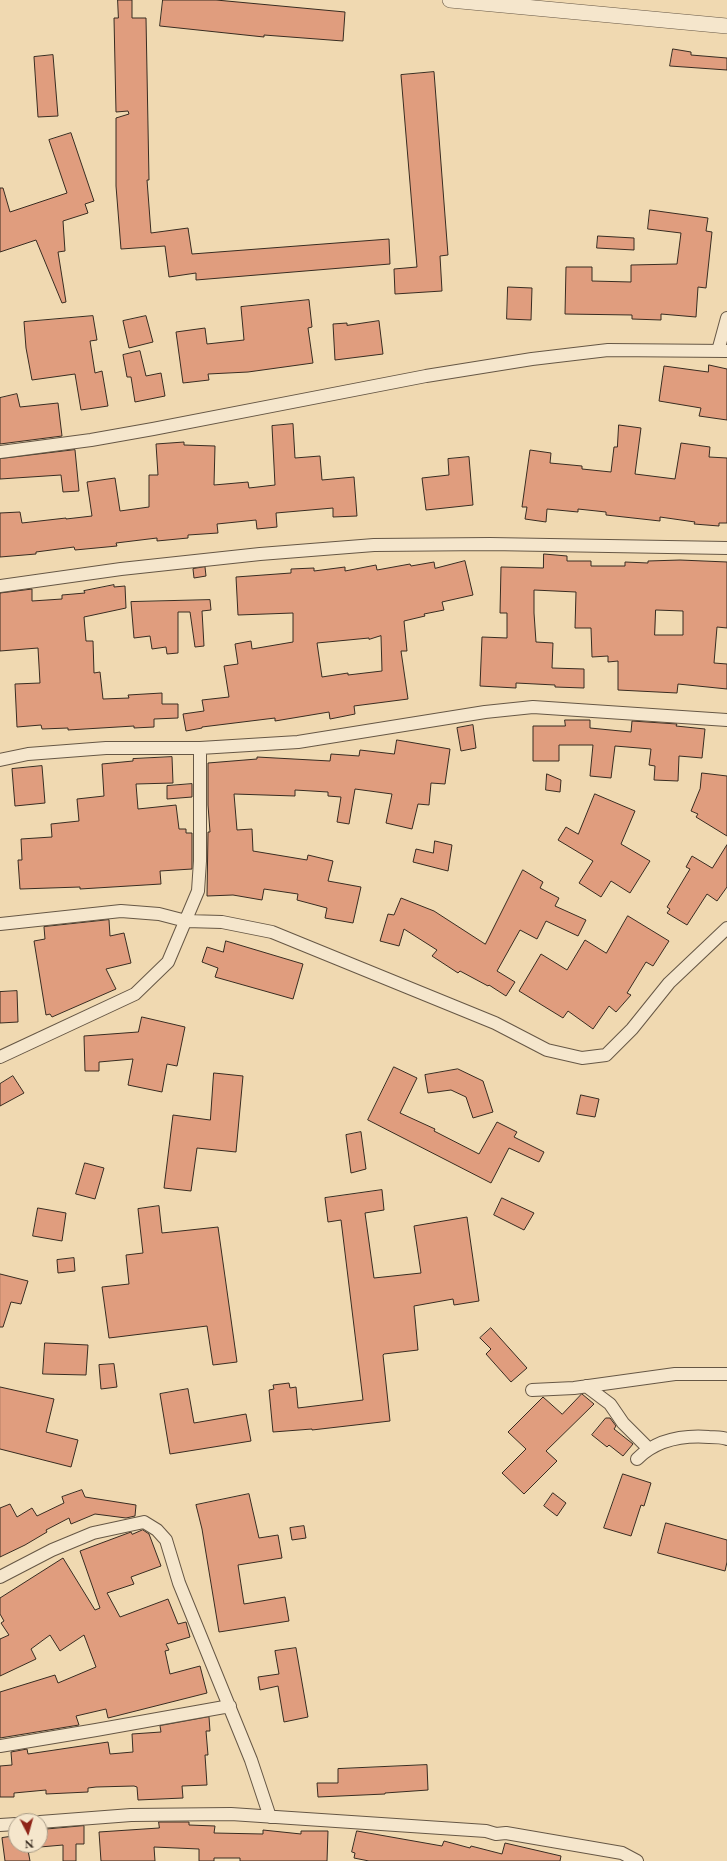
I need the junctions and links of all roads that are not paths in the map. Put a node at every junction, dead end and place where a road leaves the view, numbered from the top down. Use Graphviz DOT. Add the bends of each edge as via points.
graph roads {
  1 [pos="450,0"];
  2 [pos="584,6"];
  3 [pos="727,26"];
  4 [pos="727,318"];
  5 [pos="723,351"];
  6 [pos="0,452"];
  7 [pos="727,548"];
  8 [pos="0,586"];
  9 [pos="727,720"];
  10 [pos="200,748"];
  11 [pos="0,760"];
  12 [pos="186,921"];
  13 [pos="0,924"];
  14 [pos="727,928"];
  15 [pos="0,1057"];
  16 [pos="727,1374"];
  17 [pos="586,1386"];
  18 [pos="532,1390"];
  19 [pos="727,1439"];
  20 [pos="649,1449"];
  21 [pos="637,1459"];
  22 [pos="0,1577"];
  23 [pos="230,1706"];
  24 [pos="0,1746"];
  25 [pos="270,1817"];
  26 [pos="48,1821"];
  27 [pos="637,1861"];
  1 -- 2 [label="street"];
  2 -- 3 [label="street"];
  4 -- 5 [label="street"];
  5 -- 6 [label="street" via="608,350 532,359 426,376 146,430"];
  7 -- 8 [label="street" via="374,545 121,569"];
  9 -- 10 [label="street" via="533,707 485,712 298,742"];
  10 -- 11 [label="street" via="106,748 28,754"];
  10 -- 12 [label="street" via="198,891"];
  12 -- 13 [label="street" via="159,914 121,911"];
  12 -- 14 [label="street" via="222,922 272,932 495,1023 547,1050 582,1058 606,1055 632,1029 669,983"];
  12 -- 15 [label="street" via="168,962 135,994"];
  16 -- 17 [label="street" via="675,1374"];
  17 -- 18 [label="street"];
  17 -- 20 [label="street" via="610,1404 623,1423"];
  19 -- 20 [label="street" via="683,1437"];
  20 -- 21 [label="street"];
  22 -- 23 [label="street" via="52,1550 93,1533 144,1522 157,1530 166,1540 179,1583"];
  23 -- 24 [label="street"];
  23 -- 25 [label="street"];
  25 -- 26 [label="street" via="231,1814 131,1815"];
  25 -- 27 [label="street" via="506,1833 622,1853"];
}
